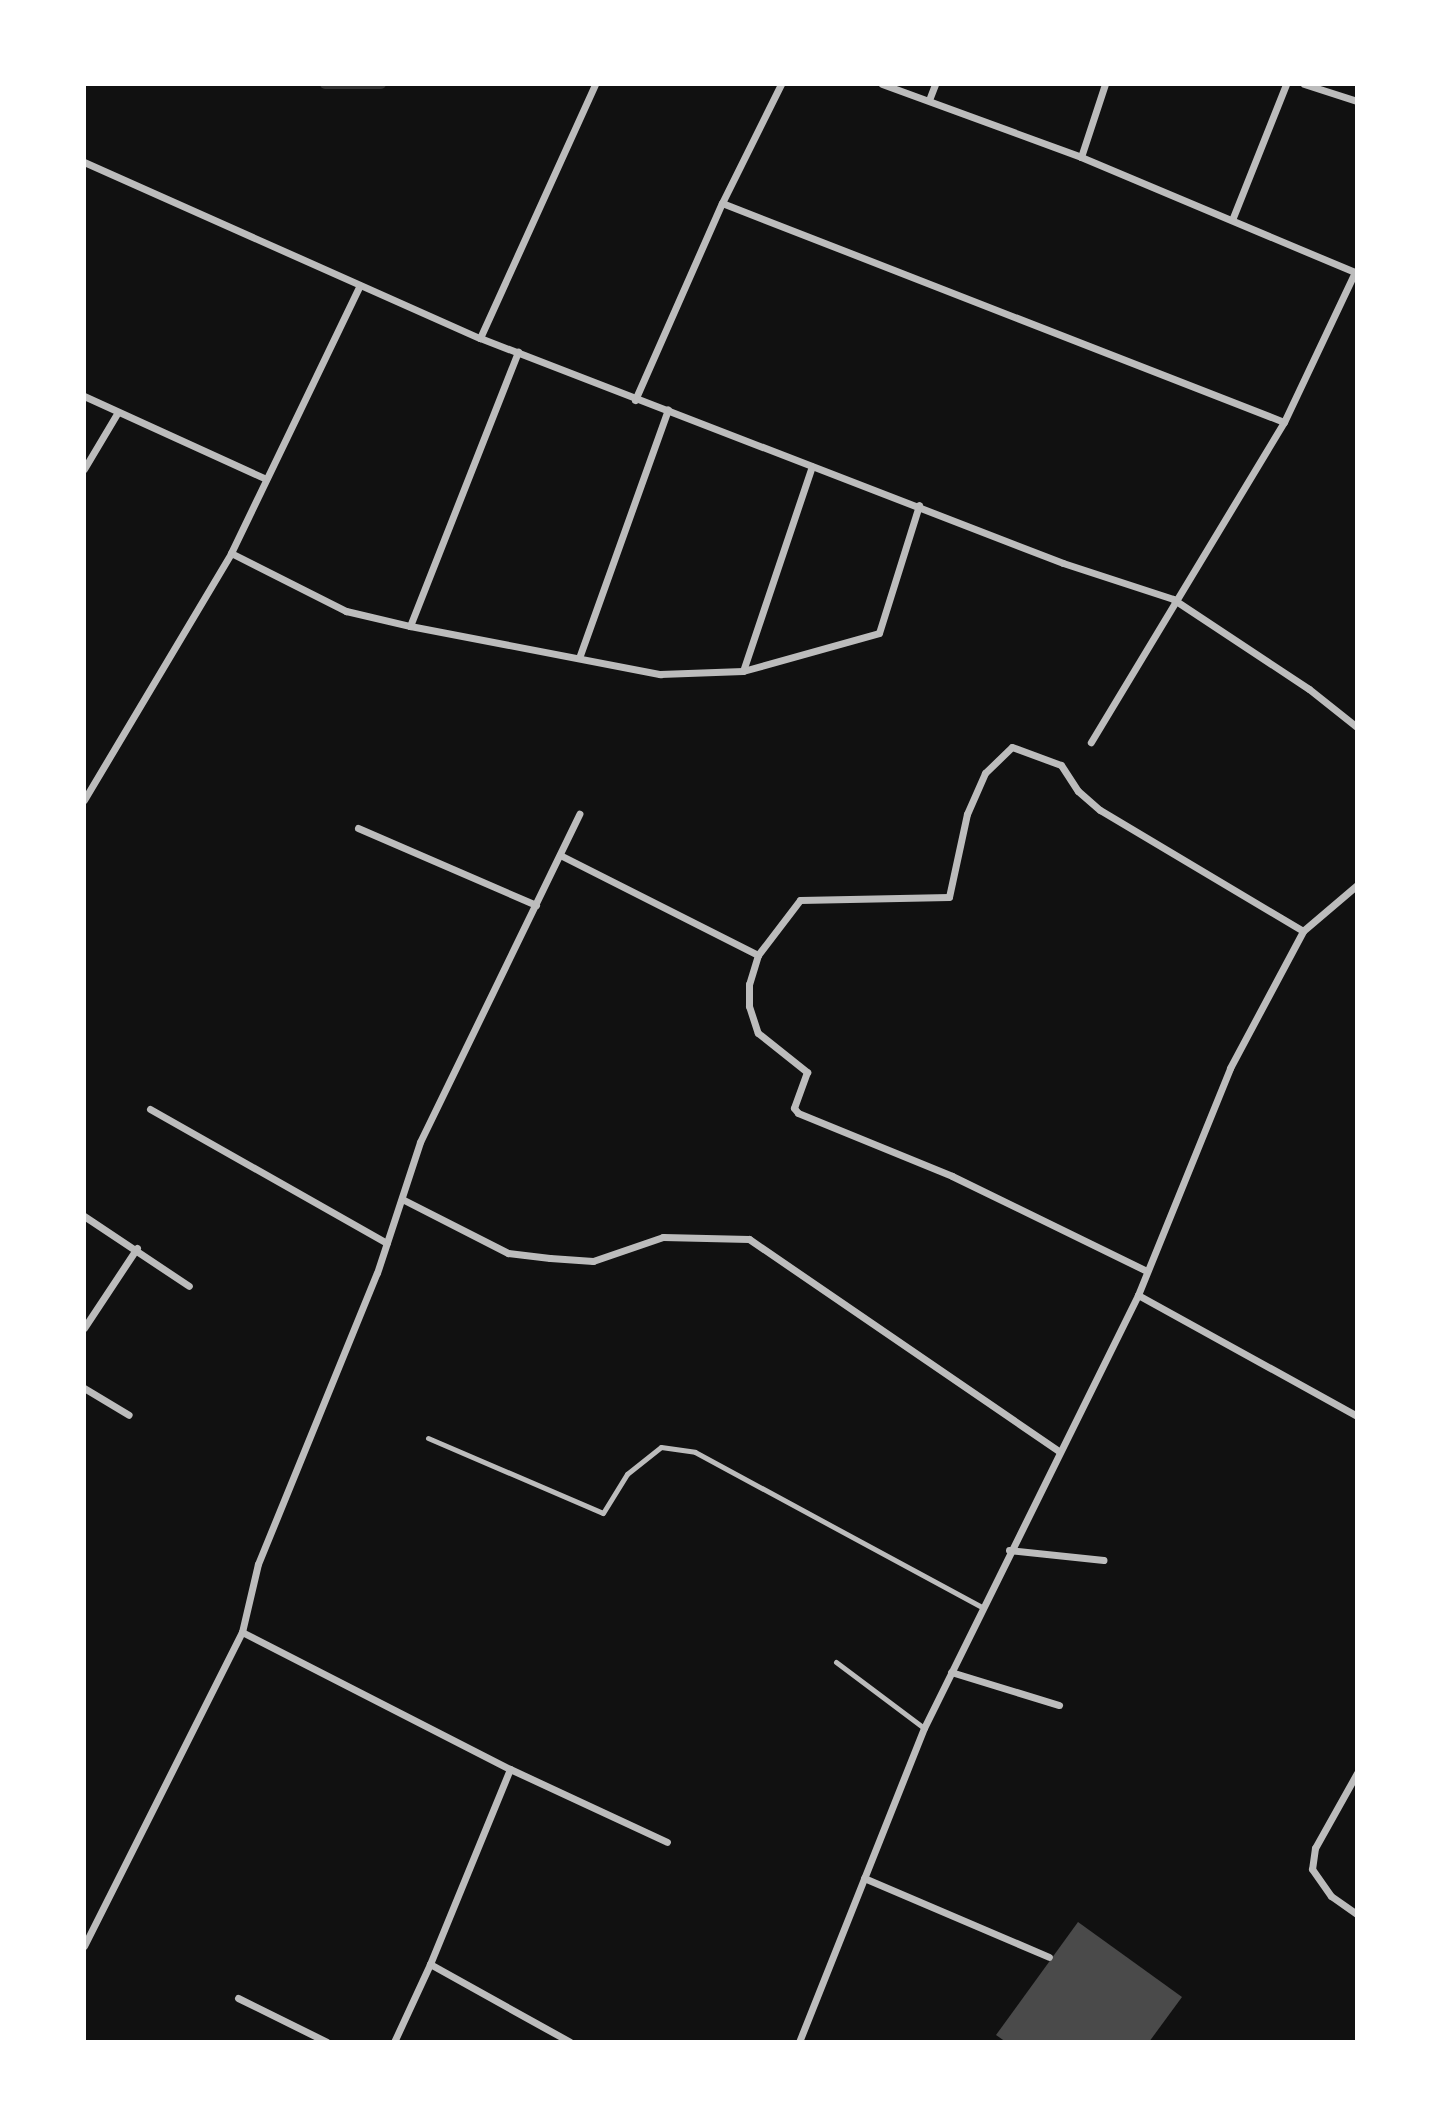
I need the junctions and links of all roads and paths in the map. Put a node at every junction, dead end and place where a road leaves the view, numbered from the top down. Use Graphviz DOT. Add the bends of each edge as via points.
graph roads {
  1 [pos="595,84"];
  2 [pos="781,84"];
  3 [pos="882,84"];
  4 [pos="935,84"];
  5 [pos="1105,84"];
  6 [pos="1286,84"];
  7 [pos="1304,84"];
  8 [pos="929,100"];
  9 [pos="1357,101"];
  10 [pos="1081,158"];
  11 [pos="84,162"];
  12 [pos="722,203"];
  13 [pos="1232,220"];
  14 [pos="360,285"];
  15 [pos="481,338"];
  16 [pos="518,352"];
  17 [pos="84,396"];
  18 [pos="635,400"];
  19 [pos="668,409"];
  20 [pos="118,412"];
  21 [pos="1284,422"];
  22 [pos="813,466"];
  23 [pos="84,469"];
  24 [pos="266,479"];
  25 [pos="919,505"];
  26 [pos="231,553"];
  27 [pos="1173,599"];
  28 [pos="410,626"];
  29 [pos="579,658"];
  30 [pos="743,671"];
  31 [pos="1357,727"];
  32 [pos="1091,742"];
  33 [pos="84,800"];
  34 [pos="579,814"];
  35 [pos="358,828"];
  36 [pos="560,855"];
  37 [pos="1357,885"];
  38 [pos="536,905"];
  39 [pos="1303,931"];
  40 [pos="758,955"];
  41 [pos="150,1109"];
  42 [pos="402,1199"];
  43 [pos="84,1216"];
  44 [pos="387,1243"];
  45 [pos="137,1248"];
  46 [pos="1147,1271"];
  47 [pos="189,1286"];
  48 [pos="1138,1295"];
  49 [pos="84,1328"];
  50 [pos="84,1388"];
  51 [pos="129,1415"];
  52 [pos="1357,1416"];
  53 [pos="428,1438"];
  54 [pos="1059,1451"];
  55 [pos="1009,1550"];
  56 [pos="1103,1560"];
  57 [pos="982,1607"];
  58 [pos="242,1632"];
  59 [pos="836,1662"];
  60 [pos="951,1672"];
  61 [pos="1059,1705"];
  62 [pos="924,1728"];
  63 [pos="510,1769"];
  64 [pos="1357,1773"];
  65 [pos="667,1842"];
  66 [pos="864,1878"];
  67 [pos="1357,1914"];
  68 [pos="84,1945"];
  69 [pos="1049,1957"];
  70 [pos="430,1964"];
  71 [pos="238,1998"];
  72 [pos="327,2042"];
  73 [pos="394,2042"];
  74 [pos="570,2042"];
  75 [pos="799,2042"];
  1 -- 15 [label="street"];
  2 -- 12 [label="street"];
  3 -- 8 [label="street"];
  4 -- 8 [label="street"];
  5 -- 10 [label="street"];
  6 -- 13 [label="street"];
  7 -- 9 [label="street"];
  8 -- 10 [label="street"];
  10 -- 13 [label="street"];
  11 -- 14 [label="street"];
  12 -- 18 [label="street"];
  12 -- 21 [label="street"];
  13 -- 21 [label="street" via="1355,274"];
  14 -- 15 [label="street"];
  14 -- 24 [label="street"];
  15 -- 16 [label="street"];
  16 -- 18 [label="street"];
  16 -- 28 [label="street"];
  17 -- 20 [label="street"];
  18 -- 19 [label="street"];
  19 -- 22 [label="street"];
  19 -- 29 [label="street"];
  20 -- 23 [label="street"];
  20 -- 24 [label="street"];
  21 -- 27 [label="street"];
  22 -- 25 [label="street"];
  22 -- 30 [label="street"];
  24 -- 26 [label="street"];
  25 -- 27 [label="street"];
  25 -- 30 [label="street" via="879,633"];
  26 -- 28 [label="street" via="346,611"];
  26 -- 33 [label="street"];
  27 -- 31 [label="street"];
  27 -- 32 [label="street"];
  28 -- 29 [label="street"];
  29 -- 30 [label="street" via="660,674"];
  34 -- 36 [label="street"];
  35 -- 38 [label="street"];
  36 -- 38 [label="street"];
  36 -- 40 [label="street"];
  37 -- 39 [label="street"];
  38 -- 42 [label="street" via="420,1142"];
  39 -- 40 [label="street" via="1100,810 1078,791 1061,765 1012,747 985,773 967,814 949,897 800,900"];
  39 -- 46 [label="street" via="1230,1068"];
  40 -- 46 [label="street" via="749,984 749,1006 758,1033 807,1072 794,1108 798,1113 952,1175"];
  41 -- 44 [label="street"];
  42 -- 44 [label="street"];
  42 -- 54 [label="street" via="508,1252 550,1258 593,1261 663,1237 749,1239"];
  43 -- 45 [label="street"];
  44 -- 58 [label="street" via="258,1564"];
  45 -- 47 [label="street"];
  45 -- 49 [label="street"];
  46 -- 48 [label="street"];
  48 -- 52 [label="street"];
  48 -- 54 [label="street"];
  50 -- 51 [label="street"];
  53 -- 57 [label="lane" via="603,1513 627,1474 662,1447 695,1452"];
  54 -- 55 [label="street"];
  55 -- 56 [label="street"];
  55 -- 57 [label="street"];
  57 -- 60 [label="street"];
  58 -- 63 [label="street"];
  58 -- 68 [label="street"];
  59 -- 62 [label="lane"];
  60 -- 61 [label="street"];
  60 -- 62 [label="street"];
  62 -- 66 [label="street"];
  63 -- 65 [label="street"];
  63 -- 70 [label="street"];
  64 -- 67 [label="street" via="1315,1848 1312,1869 1331,1896"];
  66 -- 69 [label="street"];
  66 -- 75 [label="street"];
  70 -- 73 [label="street"];
  70 -- 74 [label="street"];
  71 -- 72 [label="street"];
}
